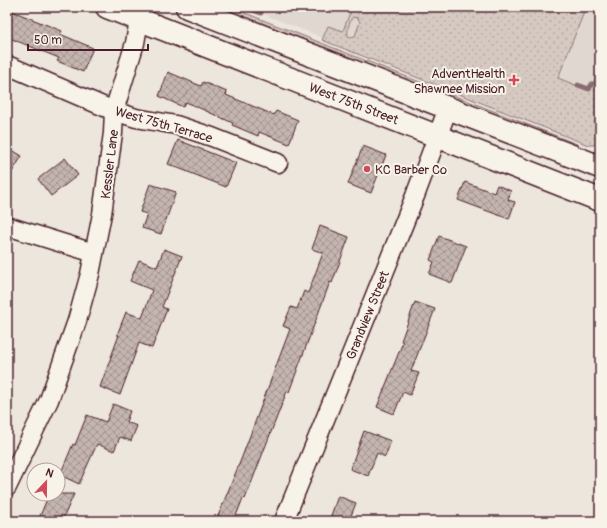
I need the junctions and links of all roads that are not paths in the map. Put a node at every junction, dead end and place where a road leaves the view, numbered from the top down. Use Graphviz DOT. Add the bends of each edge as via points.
graph roads {
  1 [pos="107,7"];
  2 [pos="187,7"];
  3 [pos="142,14"];
  4 [pos="7,65"];
  5 [pos="448,108"];
  6 [pos="114,111"];
  7 [pos="438,136"];
  8 [pos="278,163"];
  9 [pos="600,167"];
  10 [pos="598,195"];
  11 [pos="7,226"];
  12 [pos="94,253"];
  13 [pos="7,487"];
  14 [pos="284,521"];
  1 -- 3 [label="main road, West 75th Street"];
  2 -- 5 [label="main road"];
  3 -- 6 [label="street, Kessler Lane"];
  3 -- 7 [label="main road, West 75th Street"];
  4 -- 6 [label="street, West 75th Terrace"];
  5 -- 7 [label="street, Grandview Street"];
  5 -- 9 [label="main road"];
  6 -- 8 [label="street, West 75th Terrace" via="176,125"];
  6 -- 12 [label="street, Kessler Lane" via="114,133"];
  7 -- 10 [label="main road, West 75th Street"];
  7 -- 14 [label="street, Grandview Street"];
  11 -- 12 [label="street"];
  12 -- 13 [label="street, Kessler Lane" via="77,321 49,400"];
}
